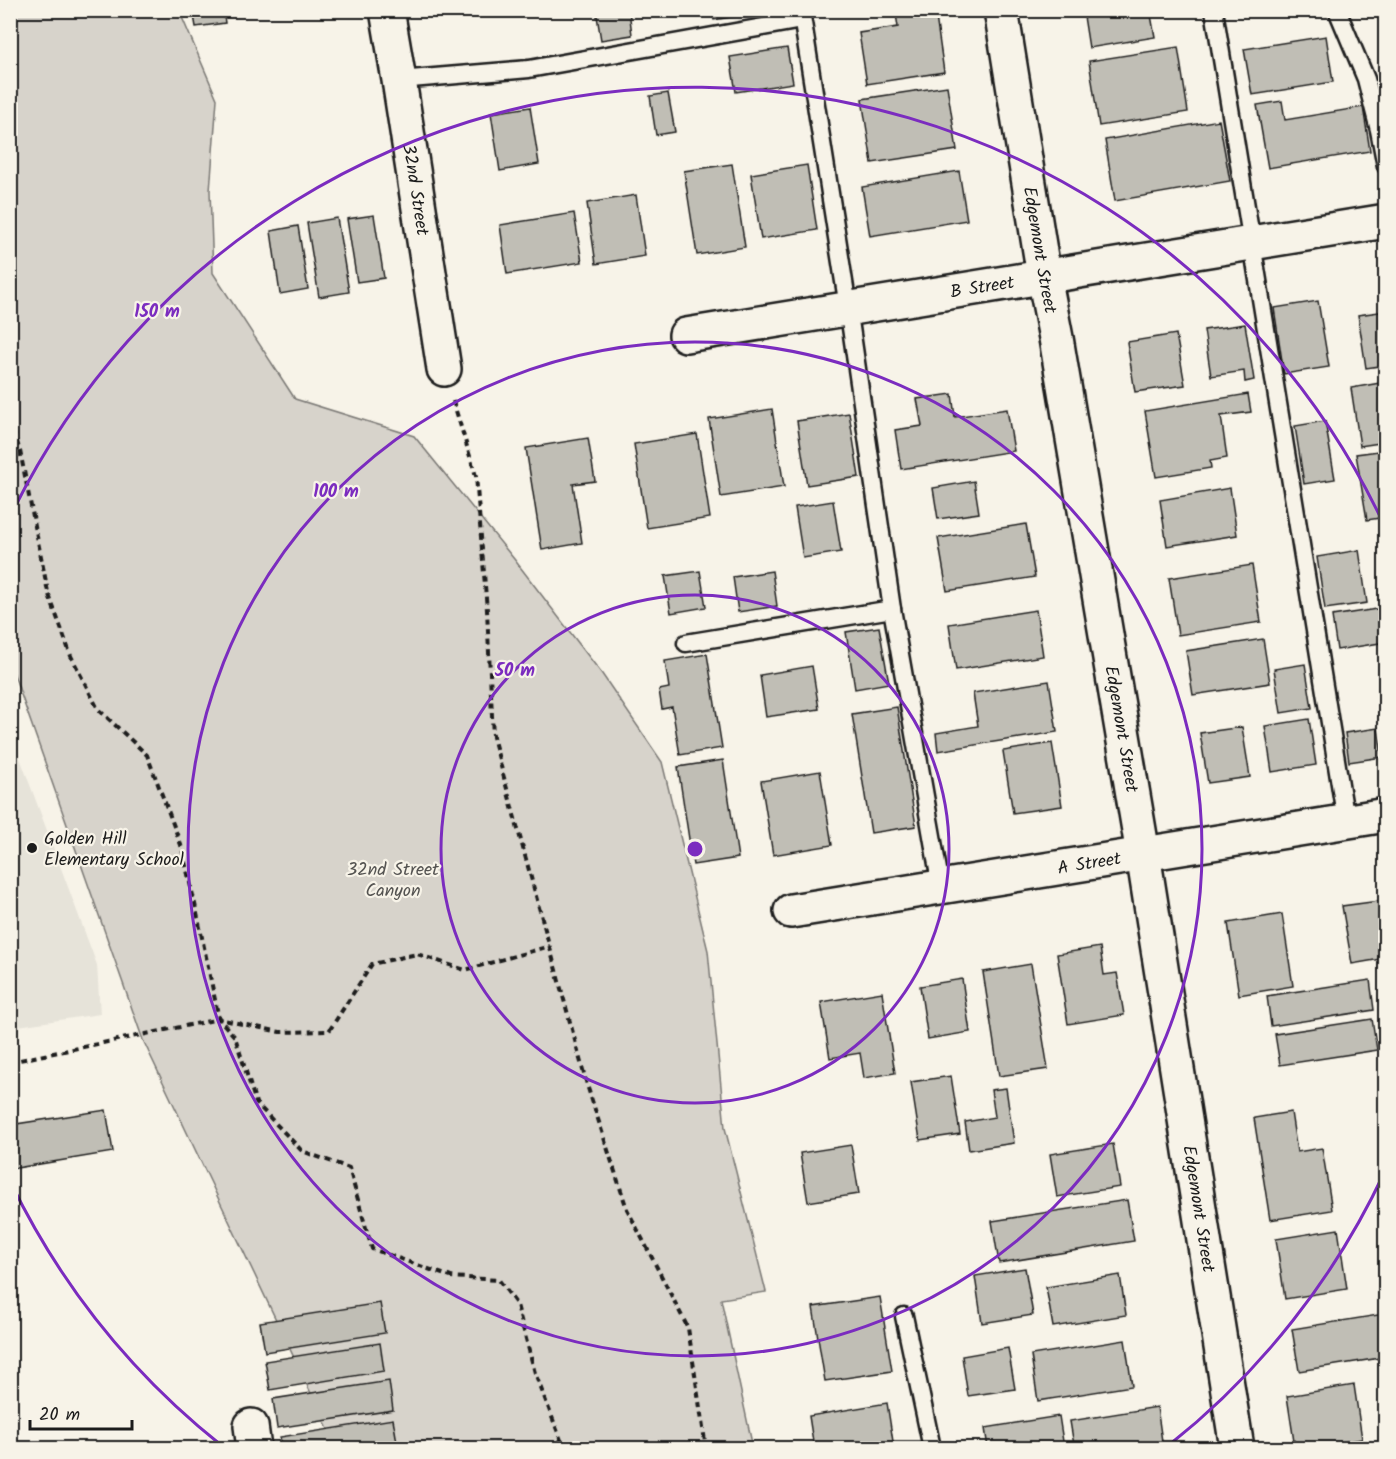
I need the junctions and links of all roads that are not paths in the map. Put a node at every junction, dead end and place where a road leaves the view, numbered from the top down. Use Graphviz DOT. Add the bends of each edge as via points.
graph roads {
  1 [pos="387,10"];
  2 [pos="1001,10"];
  3 [pos="1214,10"];
  4 [pos="1337,10"];
  5 [pos="802,15"];
  6 [pos="399,80"];
  7 [pos="1386,166"];
  8 [pos="1386,221"];
  9 [pos="1252,243"];
  10 [pos="1044,276"];
  11 [pos="848,308"];
  12 [pos="686,335"];
  13 [pos="444,369"];
  14 [pos="892,609"];
  15 [pos="686,644"];
  16 [pos="1386,815"];
  17 [pos="1346,821"];
  18 [pos="1143,854"];
  19 [pos="941,887"];
  20 [pos="791,910"];
  21 [pos="904,1316"];
  22 [pos="932,1449"];
  23 [pos="1237,1449"];
  1 -- 6 [label="street, 32nd Street"];
  2 -- 10 [label="street, Edgemont Street"];
  3 -- 9 [label="lane"];
  4 -- 7 [label="lane" via="1366,79"];
  5 -- 6 [label="lane" via="528,69"];
  5 -- 11 [label="lane"];
  6 -- 13 [label="street, 32nd Street"];
  8 -- 9 [label="street, B Street"];
  9 -- 10 [label="street, B Street"];
  9 -- 17 [label="lane"];
  10 -- 11 [label="street, B Street"];
  10 -- 18 [label="street, Edgemont Street"];
  11 -- 12 [label="street, B Street"];
  11 -- 14 [label="lane"];
  14 -- 15 [label="lane"];
  14 -- 19 [label="lane"];
  16 -- 17 [label="street, A Street"];
  17 -- 18 [label="street, A Street"];
  18 -- 19 [label="street, A Street"];
  18 -- 23 [label="street, Edgemont Street"];
  19 -- 20 [label="street, A Street"];
  21 -- 22 [label="lane"];
}
